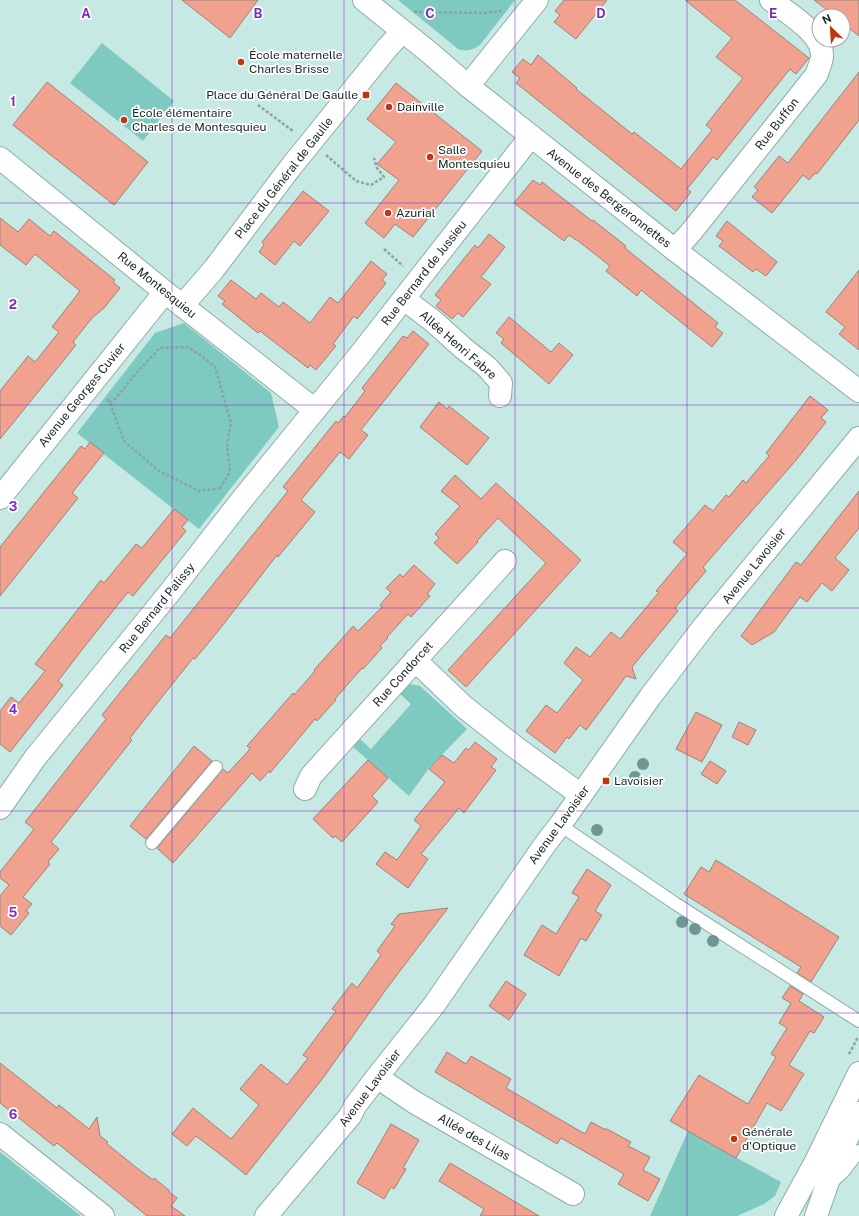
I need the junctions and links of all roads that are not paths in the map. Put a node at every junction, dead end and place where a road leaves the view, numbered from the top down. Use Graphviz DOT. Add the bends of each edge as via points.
graph roads {
  1 [pos="364,0"];
  2 [pos="771,0"];
  3 [pos="534,4"];
  4 [pos="402,32"];
  5 [pos="468,86"];
  6 [pos="531,136"];
  7 [pos="0,158"];
  8 [pos="675,250"];
  9 [pos="165,292"];
  10 [pos="404,299"];
  11 [pos="182,306"];
  12 [pos="859,391"];
  13 [pos="500,396"];
  14 [pos="315,410"];
  15 [pos="859,438"];
  16 [pos="0,498"];
  17 [pos="505,561"];
  18 [pos="415,660"];
  19 [pos="216,767"];
  20 [pos="305,789"];
  21 [pos="581,795"];
  22 [pos="0,808"];
  23 [pos="560,825"];
  24 [pos="152,843"];
  25 [pos="859,1021"];
  26 [pos="859,1073"];
  27 [pos="377,1077"];
  28 [pos="859,1113"];
  29 [pos="0,1134"];
  30 [pos="859,1151"];
  31 [pos="826,1187"];
  32 [pos="573,1194"];
  33 [pos="103,1216"];
  34 [pos="266,1216"];
  35 [pos="786,1216"];
  36 [pos="816,1216"];
  1 -- 4 [label="street, Avenue des Bergeronnettes"];
  2 -- 8 [label="street, Rue Buffon" via="814,34 822,56 817,74"];
  3 -- 5 [label="street"];
  4 -- 5 [label="street, Avenue des Bergeronnettes"];
  4 -- 11 [label="street, Place du Général de Gaulle" via="290,168"];
  5 -- 6 [label="street, Avenue des Bergeronnettes"];
  6 -- 8 [label="street, Avenue des Bergeronnettes"];
  6 -- 10 [label="street, Rue Bernard de Jussieu"];
  7 -- 9 [label="street, Rue Montesquieu"];
  8 -- 12 [label="street, Avenue des Bergeronnettes"];
  9 -- 11 [label="street, Rue Montesquieu"];
  9 -- 16 [label="street, Avenue Georges Cuvier"];
  10 -- 13 [label="street, Allée Henri Fabre" via="487,367 501,383"];
  10 -- 14 [label="street, Rue Bernard de Jussieu"];
  11 -- 14 [label="street, Rue Montesquieu"];
  14 -- 22 [label="street, Rue Bernard Palissy" via="36,758"];
  15 -- 21 [label="street, Avenue Lavoisier" via="705,625 650,697"];
  17 -- 18 [label="street, Rue Condorcet"];
  18 -- 20 [label="street, Rue Condorcet" via="311,776"];
  18 -- 21 [label="street" via="463,706"];
  19 -- 24 [label="lane"];
  21 -- 23 [label="street, Avenue Lavoisier"];
  23 -- 25 [label="lane" via="666,897"];
  23 -- 27 [label="street, Avenue Lavoisier" via="434,1005"];
  26 -- 35 [label="street"];
  27 -- 32 [label="street, Allée des Lilas" via="414,1102"];
  27 -- 34 [label="street, Avenue Lavoisier" via="350,1116"];
  28 -- 31 [label="street"];
  29 -- 33 [label="street"];
  30 -- 31 [label="lane" via="843,1172"];
  31 -- 36 [label="street"];
}
